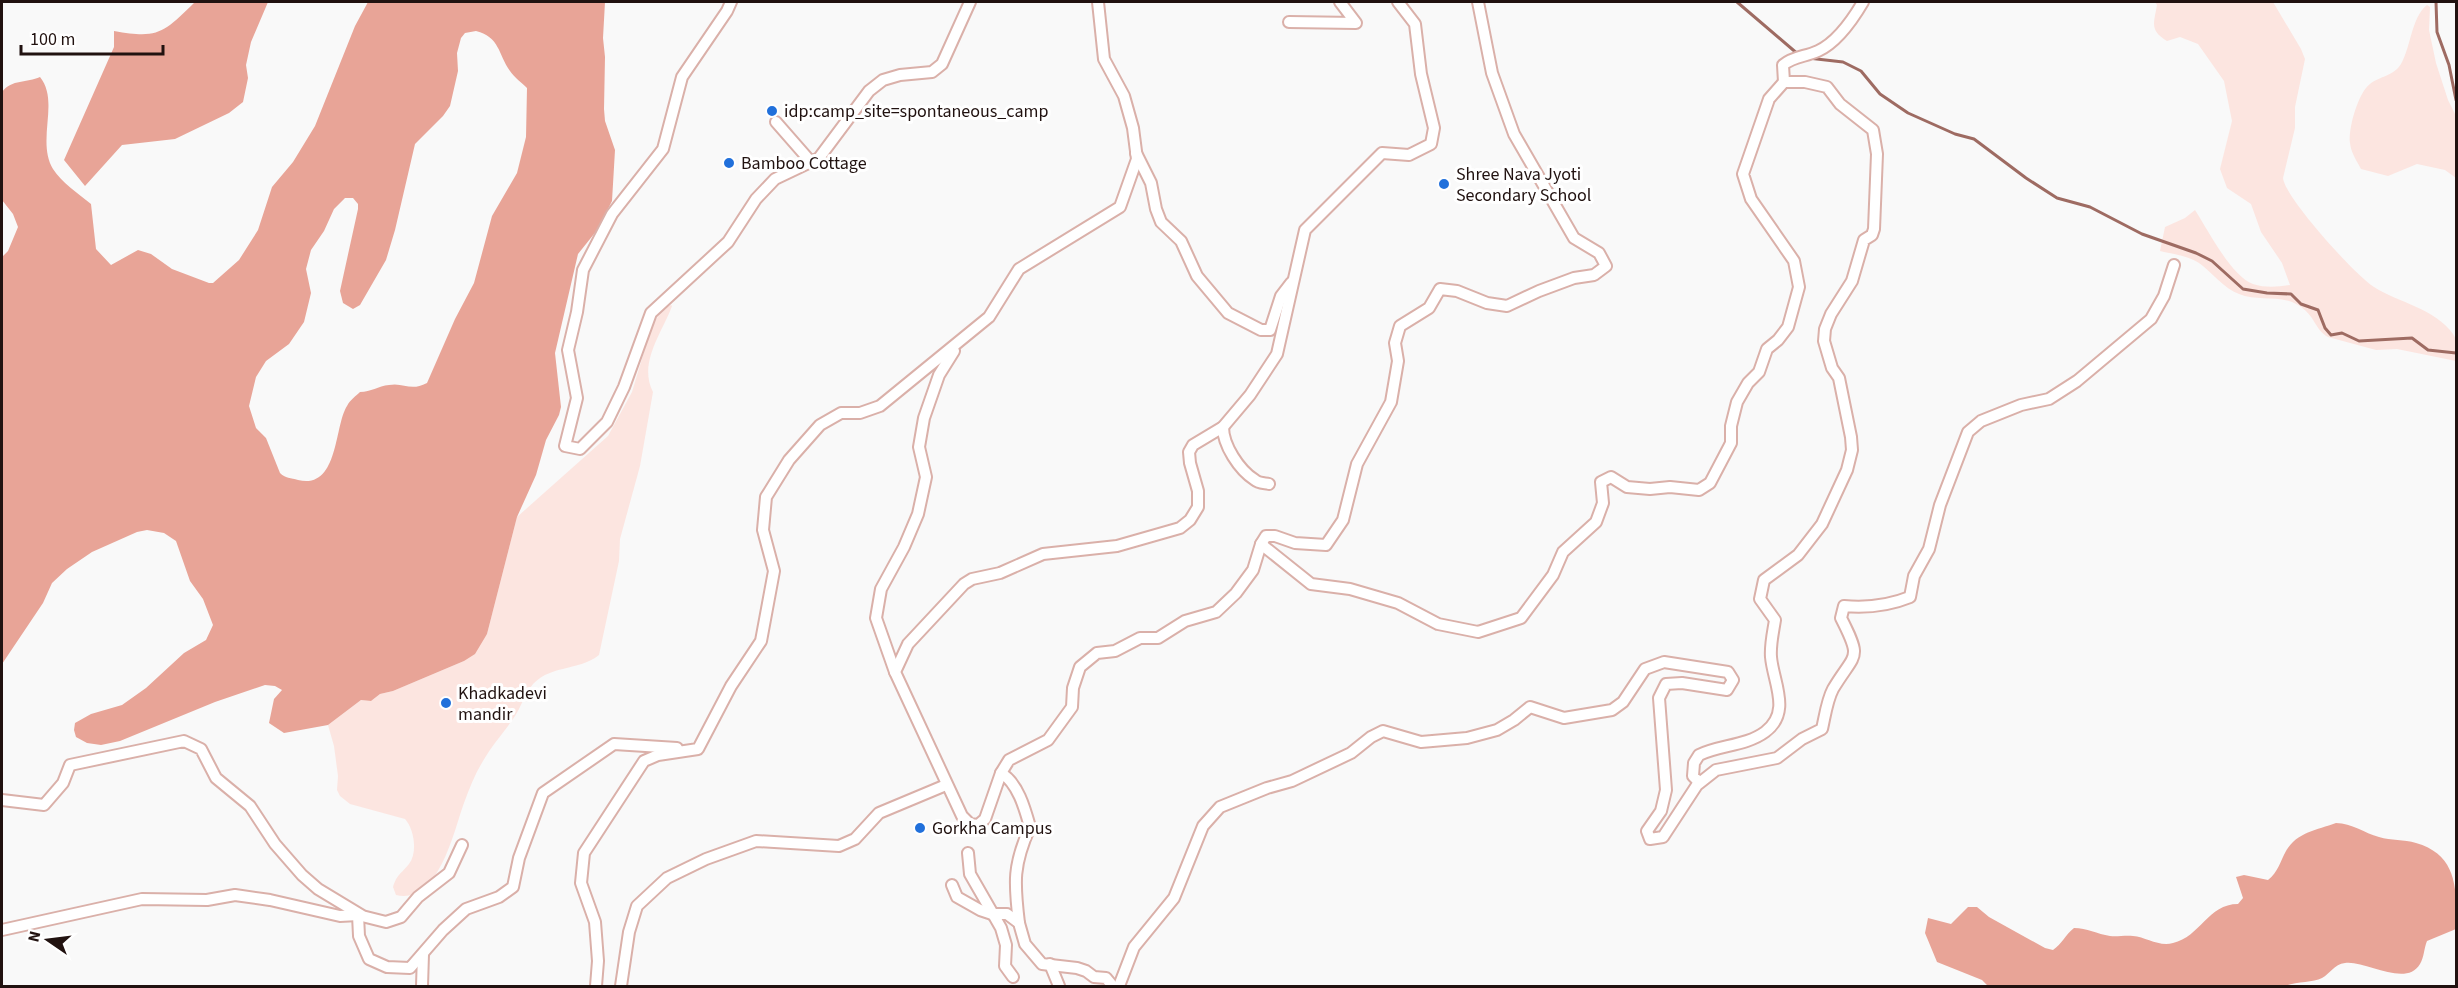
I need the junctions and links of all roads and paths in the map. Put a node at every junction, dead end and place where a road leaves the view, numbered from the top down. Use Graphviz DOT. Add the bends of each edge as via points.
graph roads {
  1 [pos="730,2"];
  2 [pos="970,2"];
  3 [pos="1098,2"];
  4 [pos="1340,2"];
  5 [pos="1398,2"];
  6 [pos="1478,2"];
  7 [pos="1863,2"];
  8 [pos="1289,22"];
  9 [pos="1784,82"];
  10 [pos="776,122"];
  11 [pos="1136,153"];
  12 [pos="811,162"];
  13 [pos="2174,265"];
  14 [pos="1293,280"];
  15 [pos="966,337"];
  16 [pos="1223,427"];
  17 [pos="1269,484"];
  18 [pos="1261,544"];
  19 [pos="895,672"];
  20 [pos="698,749"];
  21 [pos="1001,773"];
  22 [pos="1699,782"];
  23 [pos="946,785"];
  24 [pos="2,800"];
  25 [pos="462,845"];
  26 [pos="968,853"];
  27 [pos="952,885"];
  28 [pos="994,913"];
  29 [pos="361,916"];
  30 [pos="1019,923"];
  31 [pos="2,930"];
  32 [pos="423,953"];
  33 [pos="1050,964"];
  34 [pos="1013,977"];
  35 [pos="422,987"];
  36 [pos="596,987"];
  37 [pos="621,987"];
  38 [pos="1059,987"];
  39 [pos="1110,987"];
  40 [pos="1119,987"];
  1 -- 12 [label="street" via="682,77 663,149 612,214 583,270 568,350 577,398 565,446 580,449 607,422 651,313 728,242 756,199 775,179"];
  2 -- 12 [label="street" via="942,64 932,72 883,80 869,91 819,158"];
  3 -- 11 [label="street" via="1104,58 1124,96"];
  4 -- 8 [label="street" via="1356,23"];
  5 -- 14 [label="street" via="1415,24 1421,74 1434,128 1431,144 1409,155 1382,153 1305,230"];
  6 -- 18 [label="street" via="1492,73 1514,134 1574,238 1599,253 1606,266 1594,275 1574,278 1507,306 1440,289 1429,308 1400,326 1391,402 1357,464 1343,520 1326,545 1295,543 1275,536 1266,536"];
  7 -- 9 [label="street" via="1838,36 1819,51 1792,58 1783,65"];
  9 -- 18 [label="street" via="1769,99 1743,174 1752,199 1794,261 1799,287 1788,327 1767,349 1759,372 1737,402 1731,443 1710,483 1699,490 1627,487 1611,477 1601,482 1603,503 1596,522 1563,552 1552,575 1521,618 1478,632 1438,624 1398,603 1350,589 1311,584"];
  9 -- 22 [label="street" via="1827,87 1840,104 1873,130 1877,154 1874,230 1864,240 1852,281 1831,314 1824,341 1839,378 1852,450 1822,524 1798,555 1764,580 1760,588 1760,599 1775,620 1770,648 1780,698 1774,722 1755,737 1699,755 1693,776"];
  10 -- 12 [label="street"];
  11 -- 14 [label="street" via="1151,183 1161,222 1181,241 1197,276 1228,313 1261,330 1270,330 1281,296"];
  11 -- 15 [label="street" via="1120,207 1019,269 989,317"];
  13 -- 22 [label="street" via="2151,319 2077,381 2049,399 1981,421 1968,432 1940,505 1929,549 1914,576 1910,597 1872,607 1844,606 1841,618 1855,652 1851,665 1832,690 1821,729 1777,758 1716,770"];
  14 -- 16 [label="street" via="1277,354"];
  15 -- 19 [label="street" via="939,375 924,418 919,447 926,477 918,514 881,589 876,618"];
  15 -- 20 [label="street" via="880,406 860,413 841,413 820,425 789,460 766,497 763,530 774,571 761,641 731,686"];
  16 -- 17 [label="street" via="1223,438 1237,461 1256,481"];
  16 -- 19 [label="street" via="1189,452 1198,507 1180,528 1118,546 1043,554 1000,573 972,579 908,644"];
  18 -- 21 [label="street" via="1252,570 1216,612 1185,621 1158,638 1140,638 1115,651 1097,653 1080,667 1072,707 1054,732 1048,740 1009,760"];
  19 -- 23 [label="street"];
  20 -- 32 [label="street" via="614,744 543,793 513,886 499,897 466,909"];
  20 -- 36 [label="street" via="644,761 584,853 581,883 595,922"];
  21 -- 23 [label="street" via="986,819 978,825 970,824 962,816"];
  21 -- 30 [label="street" via="1014,787 1030,827 1018,852 1014,884"];
  22 -- 40 [label="street" via="1663,837 1650,839 1647,831 1661,811 1666,790 1659,698 1666,684 1682,682 1726,690 1732,680 1728,672 1664,662 1645,669 1623,702 1612,710 1564,718 1530,707 1497,730 1467,738 1420,741 1383,731 1351,753 1292,781 1220,807 1203,826 1174,898 1134,947"];
  23 -- 37 [label="street" via="879,813 855,839 839,846 756,841 667,878 637,906"];
  24 -- 29 [label="street" via="44,805 63,783 70,765 184,741 201,749 216,778 250,806 302,875"];
  25 -- 29 [label="street" via="448,873 401,917 386,922"];
  26 -- 28 [label="street" via="970,874"];
  27 -- 28 [label="street" via="957,897"];
  28 -- 30 [label="street" via="1007,914"];
  28 -- 34 [label="street" via="1006,945 1005,966"];
  29 -- 31 [label="street" via="340,916 235,896 207,900 142,899"];
  29 -- 32 [label="street" via="359,936 369,959 387,967 410,968"];
  30 -- 33 [label="street" via="1034,957 1042,964"];
  32 -- 35 [label="street"];
  33 -- 38 [label="street"];
  33 -- 39 [label="street" via="1086,970 1094,977 1106,978"];
}
